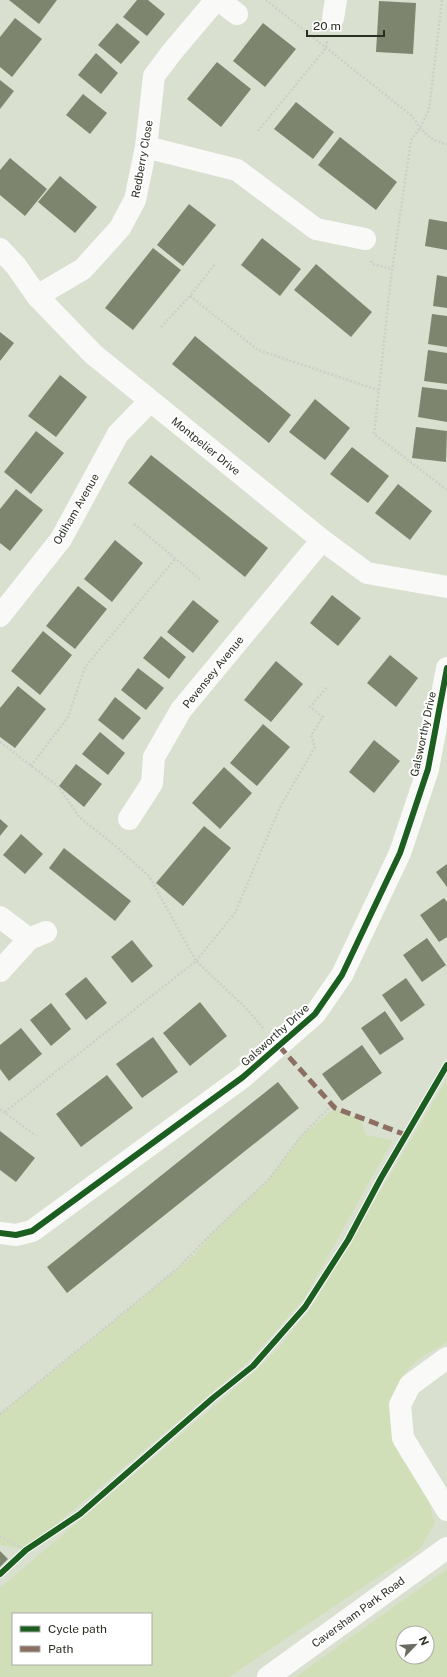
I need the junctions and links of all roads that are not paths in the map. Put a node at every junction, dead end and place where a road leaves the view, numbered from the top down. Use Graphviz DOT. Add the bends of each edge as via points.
graph roads {
  1 [pos="216,0"];
  2 [pos="219,0"];
  3 [pos="237,14"];
  4 [pos="146,148"];
  5 [pos="365,239"];
  6 [pos="0,249"];
  7 [pos="37,296"];
  8 [pos="150,401"];
  9 [pos="322,540"];
  10 [pos="447,587"];
  11 [pos="0,616"];
  12 [pos="447,668"];
  13 [pos="129,819"];
  14 [pos="0,917"];
  15 [pos="0,971"];
  16 [pos="0,1233"];
  17 [pos="447,1358"];
  18 [pos="447,1510"];
  19 [pos="447,1548"];
  20 [pos="268,1677"];
  1 -- 4 [label="street, Redberry Close" via="154,76"];
  2 -- 3 [label="street"];
  4 -- 5 [label="street" via="237,170 316,229"];
  4 -- 7 [label="street, Redberry Close" via="135,200 120,228 83,269"];
  6 -- 7 [label="street, Montpelier Drive" via="16,266"];
  7 -- 8 [label="street, Montpelier Drive" via="93,354"];
  8 -- 9 [label="street, Montpelier Drive"];
  8 -- 11 [label="street, Odiham Avenue" via="118,434 61,539"];
  9 -- 10 [label="street, Montpelier Drive" via="367,573"];
  9 -- 13 [label="street, Pevensey Avenue" via="182,710 154,757 152,783"];
  12 -- 16 [label="street, Galsworthy Drive" via="428,769 400,853 342,975 315,1014 243,1077 32,1231 16,1235"];
  14 -- 15 [label="street" via="38,935"];
  17 -- 18 [label="street" via="410,1385 400,1405 403,1438"];
  19 -- 20 [label="street, Caversham Park Road"];
}
